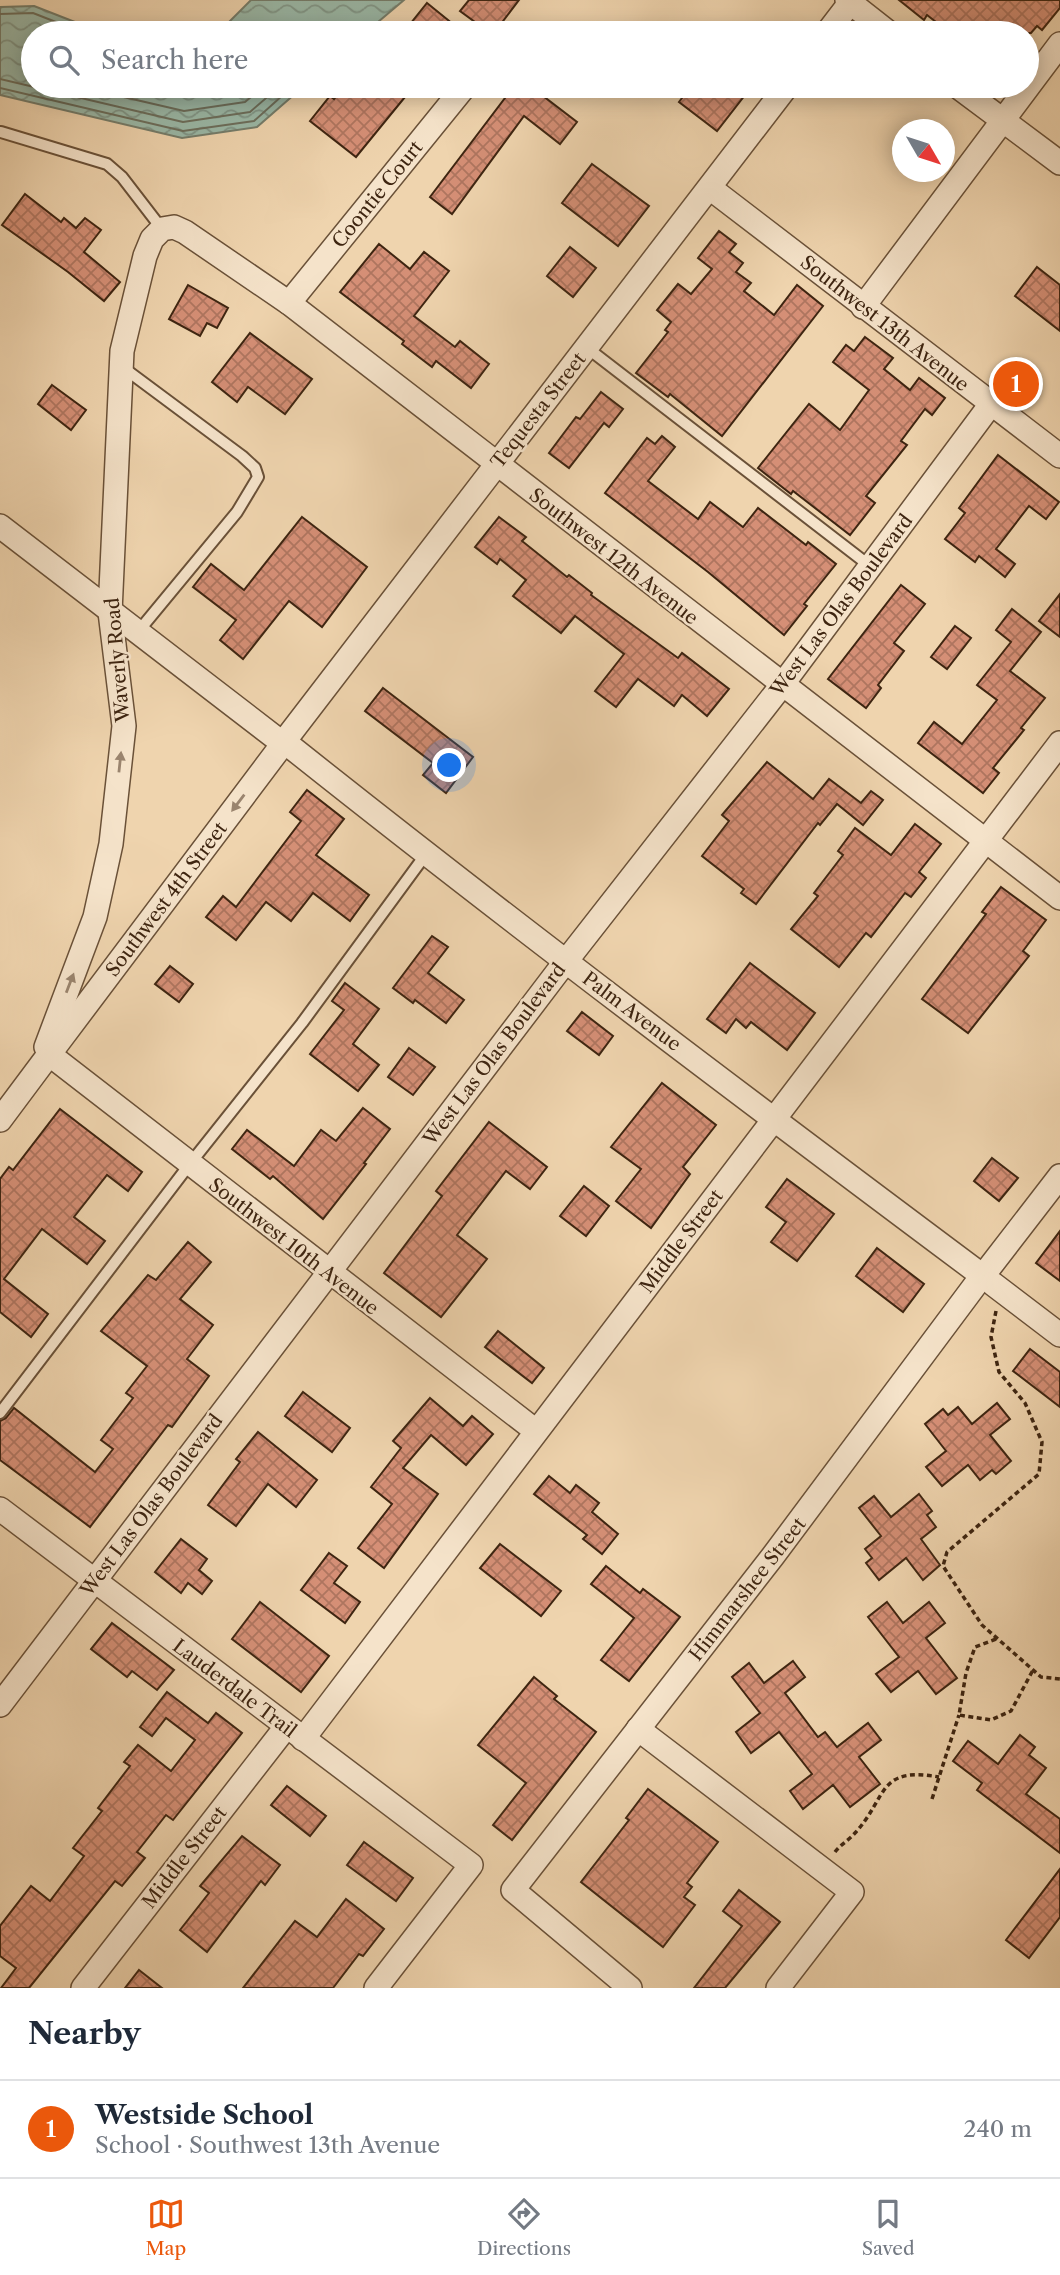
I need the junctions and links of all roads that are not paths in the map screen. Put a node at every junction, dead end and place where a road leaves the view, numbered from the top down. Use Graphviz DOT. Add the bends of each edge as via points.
graph roads {
  1 [pos="848,1"];
  2 [pos="835,21"];
  3 [pos="874,21"];
  4 [pos="1060,44"];
  5 [pos="1039,72"];
  6 [pos="455,98"];
  7 [pos="778,98"];
  8 [pos="973,98"];
  9 [pos="1020,98"];
  10 [pos="1003,120"];
  11 [pos="1,132"];
  12 [pos="1060,163"];
  13 [pos="710,188"];
  14 [pos="162,229"];
  15 [pos="289,303"];
  16 [pos="863,307"];
  17 [pos="586,347"];
  18 [pos="121,366"];
  19 [pos="990,404"];
  20 [pos="1060,456"];
  21 [pos="496,464"];
  22 [pos="0,526"];
  23 [pos="870,566"];
  24 [pos="110,612"];
  25 [pos="137,633"];
  26 [pos="782,685"];
  27 [pos="284,743"];
  28 [pos="1060,743"];
  29 [pos="985,841"];
  30 [pos="426,855"];
  31 [pos="1060,898"];
  32 [pos="566,961"];
  33 [pos="49,1054"];
  34 [pos="0,1120"];
  35 [pos="773,1120"];
  36 [pos="189,1165"];
  37 [pos="1060,1176"];
  38 [pos="327,1272"];
  39 [pos="983,1277"];
  40 [pos="1060,1335"];
  41 [pos="0,1413"];
  42 [pos="536,1431"];
  43 [pos="0,1509"];
  44 [pos="94,1581"];
  45 [pos="0,1705"];
  46 [pos="638,1730"];
  47 [pos="294,1733"];
  48 [pos="83,1988"];
  49 [pos="376,1988"];
  50 [pos="630,1988"];
  51 [pos="778,1988"];
  1 -- 2 [label="street"];
  1 -- 3 [label="street"];
  4 -- 5 [label="street"];
  6 -- 15 [label="street, Coontie Court"];
  7 -- 13 [label="street, Tequesta Street"];
  8 -- 10 [label="street"];
  9 -- 10 [label="street"];
  10 -- 12 [label="street"];
  10 -- 16 [label="street"];
  11 -- 14 [label="lane" via="107,164"];
  13 -- 16 [label="street, Southwest 13th Avenue"];
  13 -- 17 [label="street, Tequesta Street"];
  14 -- 15 [label="street, Southwest 12th Avenue" via="186,232"];
  14 -- 18 [label="street, Waverly Road" via="145,256 124,335"];
  15 -- 21 [label="street, Southwest 12th Avenue"];
  16 -- 19 [label="street, Southwest 13th Avenue"];
  17 -- 21 [label="street, Tequesta Street"];
  17 -- 23 [label="lane"];
  18 -- 24 [label="street, Waverly Road"];
  18 -- 25 [label="lane" via="242,456 258,477 236,512"];
  19 -- 20 [label="street, Southwest 13th Avenue"];
  19 -- 23 [label="street, West Las Olas Boulevard"];
  21 -- 26 [label="street, Southwest 12th Avenue"];
  21 -- 27 [label="street, Tequesta Street"];
  22 -- 24 [label="street, Palm Avenue"];
  23 -- 26 [label="street, West Las Olas Boulevard"];
  24 -- 25 [label="street, Palm Avenue"];
  33 -- 24 [label="street, Waverly Road, one-way" via="95,917 111,844 124,726"];
  25 -- 27 [label="street, Palm Avenue"];
  26 -- 29 [label="street, Southwest 12th Avenue"];
  26 -- 32 [label="street, West Las Olas Boulevard"];
  27 -- 30 [label="street, Palm Avenue"];
  27 -- 33 [label="street, Southwest 4th Street, one-way"];
  28 -- 29 [label="street, Middle Street"];
  29 -- 31 [label="street, Southwest 12th Avenue"];
  29 -- 35 [label="street, Middle Street"];
  30 -- 32 [label="street, Palm Avenue"];
  30 -- 36 [label="lane" via="302,1023"];
  32 -- 35 [label="street, Palm Avenue"];
  32 -- 38 [label="street, West Las Olas Boulevard"];
  33 -- 34 [label="street"];
  33 -- 36 [label="street, Southwest 10th Avenue"];
  35 -- 39 [label="street, Palm Avenue"];
  35 -- 42 [label="street, Middle Street"];
  36 -- 38 [label="street, Southwest 10th Avenue"];
  36 -- 41 [label="lane"];
  37 -- 39 [label="street, Himmarshee Street"];
  38 -- 42 [label="street, Southwest 10th Avenue"];
  38 -- 44 [label="street, West Las Olas Boulevard"];
  39 -- 40 [label="street, Palm Avenue"];
  39 -- 46 [label="street, Himmarshee Street"];
  42 -- 47 [label="street, Middle Street"];
  43 -- 44 [label="street, Lauderdale Trail"];
  44 -- 45 [label="street, West Las Olas Boulevard"];
  44 -- 47 [label="street, Lauderdale Trail"];
  46 -- 50 [label="street, Himmarshee Street" via="513,1890"];
  46 -- 51 [label="street" via="852,1892"];
  47 -- 48 [label="street, Middle Street"];
  47 -- 49 [label="street, Lauderdale Trail" via="471,1865"];
}
